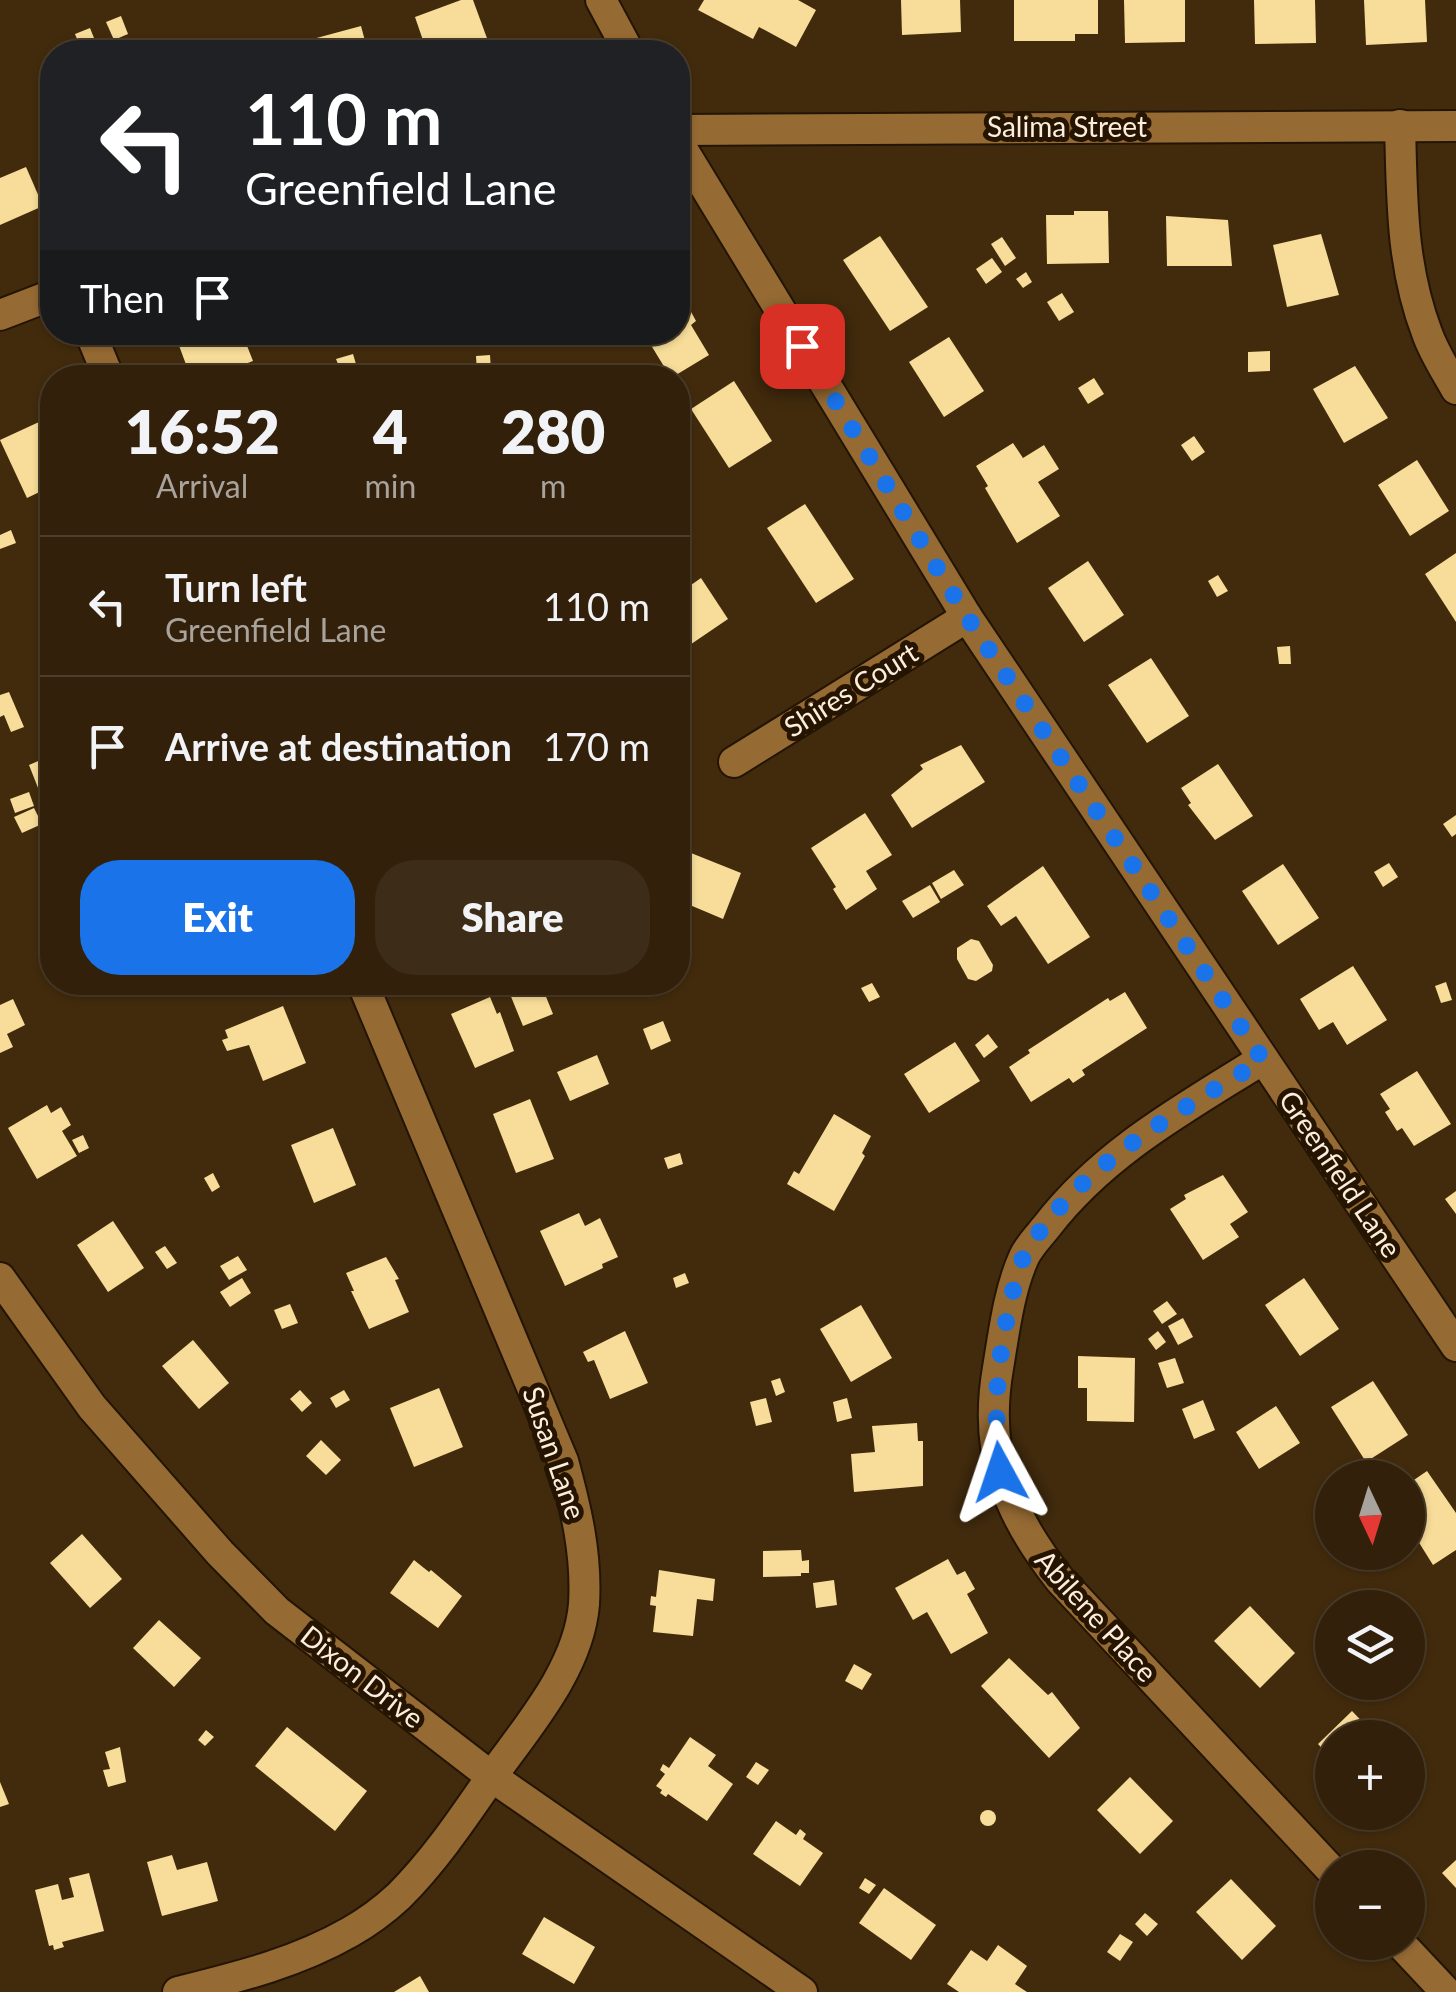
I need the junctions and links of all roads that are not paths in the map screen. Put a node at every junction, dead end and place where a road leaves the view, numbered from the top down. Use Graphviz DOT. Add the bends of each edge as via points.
graph roads {
  1 [pos="601,0"];
  2 [pos="623,40"];
  3 [pos="1400,125"];
  4 [pos="1456,126"];
  5 [pos="690,130"];
  6 [pos="690,162"];
  7 [pos="40,300"];
  8 [pos="0,315"];
  9 [pos="1456,389"];
  10 [pos="967,617"];
  11 [pos="734,762"];
  12 [pos="367,995"];
  13 [pos="1263,1060"];
  14 [pos="0,1278"];
  15 [pos="1456,1346"];
  16 [pos="492,1777"];
  17 [pos="1315,1853"];
  18 [pos="1417,1960"];
  19 [pos="178,1992"];
  20 [pos="802,1992"];
  21 [pos="1446,1992"];
  1 -- 2 [label="street"];
  3 -- 4 [label="street, Salima Street"];
  3 -- 5 [label="street, Salima Street"];
  3 -- 9 [label="street" via="1403,240 1413,294"];
  6 -- 10 [label="street, Greenfield Lane"];
  7 -- 8 [label="street"];
  10 -- 11 [label="street, Shires Court"];
  10 -- 13 [label="street, Greenfield Lane"];
  12 -- 16 [label="street, Susan Lane" via="564,1462 582,1530 584,1606 574,1644 556,1684"];
  13 -- 15 [label="street, Greenfield Lane"];
  13 -- 17 [label="street, Abilene Place" via="1140,1136 1062,1206 1025,1254 995,1382 996,1434 1000,1472 1029,1541"];
  14 -- 16 [label="street, Dixon Drive" via="92,1407 277,1611"];
  16 -- 19 [label="street, Susan Lane" via="409,1885 353,1930 258,1972"];
  16 -- 20 [label="street, Dixon Drive"];
  18 -- 21 [label="street"];
}
